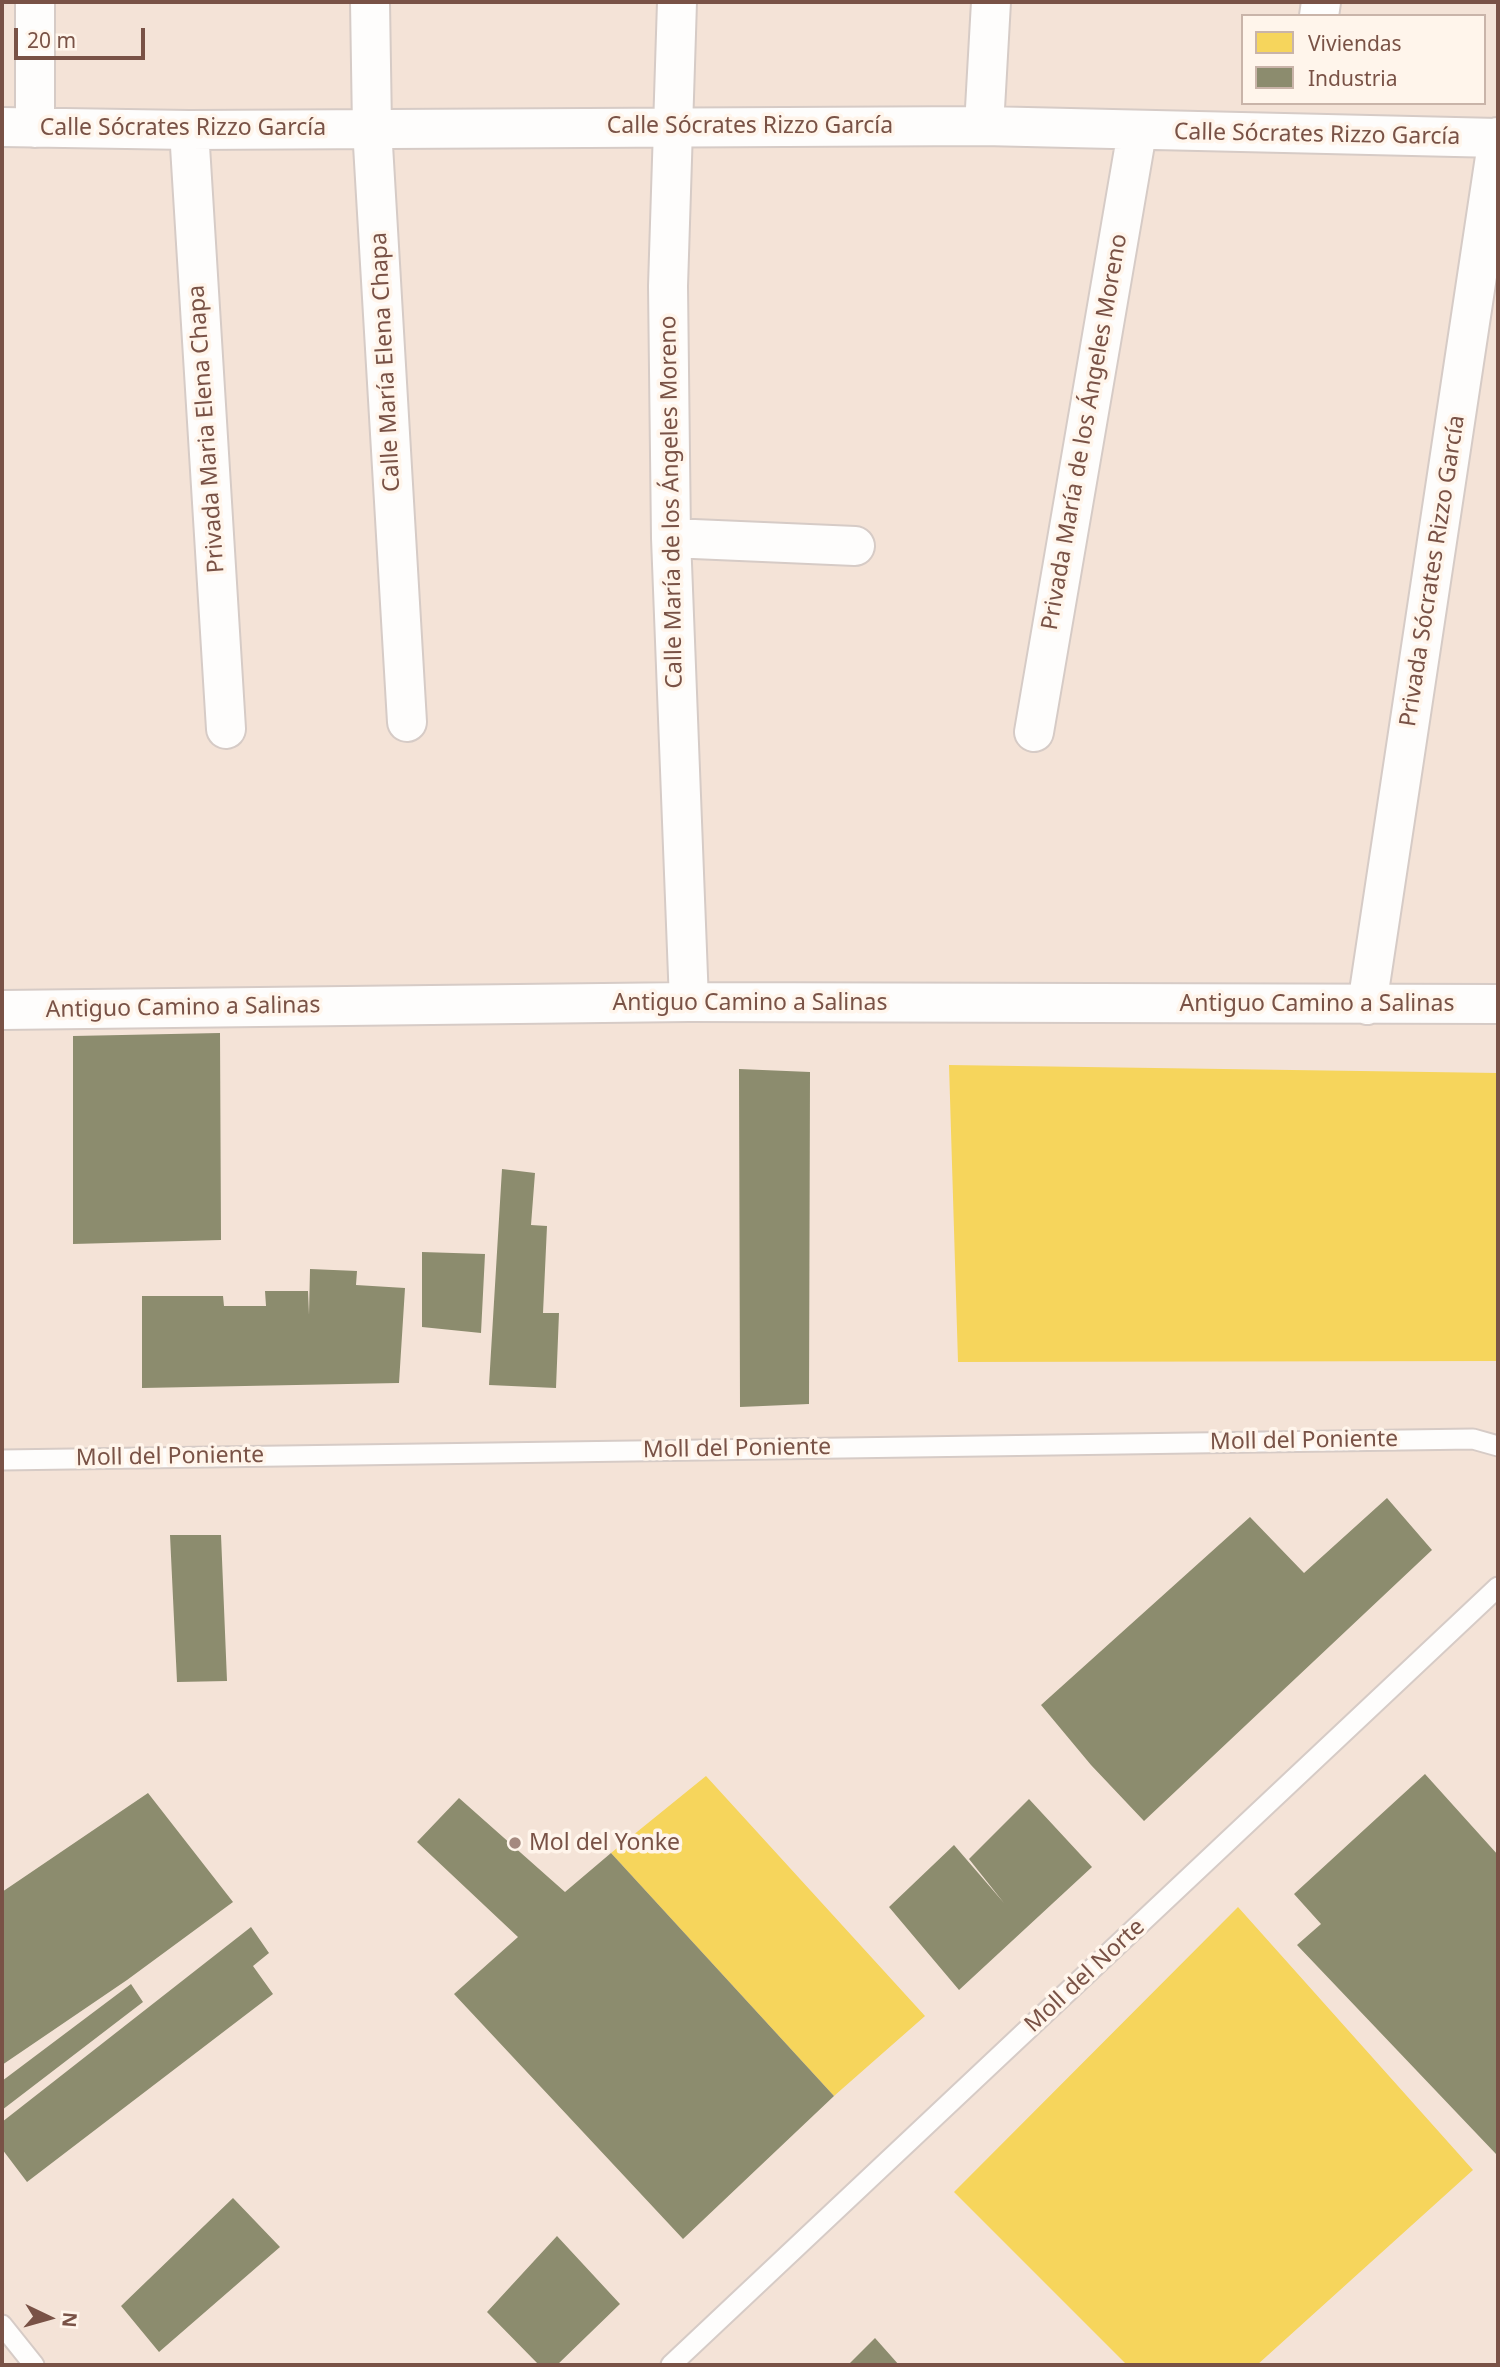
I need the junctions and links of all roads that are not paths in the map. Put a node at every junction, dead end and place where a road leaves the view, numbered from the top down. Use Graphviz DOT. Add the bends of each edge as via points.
graph roads {
  1 [pos="35,2"];
  2 [pos="370,2"];
  3 [pos="677,2"];
  4 [pos="991,2"];
  5 [pos="1304,118"];
  6 [pos="671,125"];
  7 [pos="984,126"];
  8 [pos="18,128"];
  9 [pos="372,128"];
  10 [pos="189,130"];
  11 [pos="1136,132"];
  12 [pos="1498,137"];
  13 [pos="671,538"];
  14 [pos="855,546"];
  15 [pos="407,722"];
  16 [pos="226,729"];
  17 [pos="1034,732"];
  18 [pos="689,1002"];
  19 [pos="1498,1004"];
  20 [pos="1367,1005"];
  21 [pos="2,1010"];
  22 [pos="1498,1446"];
  23 [pos="2,1460"];
  24 [pos="1498,1587"];
  25 [pos="2,2325"];
  26 [pos="34,2365"];
  27 [pos="671,2365"];
  1 -- 8 [label="street"];
  2 -- 9 [label="street, Calle María Elena Chapa"];
  3 -- 6 [label="street, Calle María de los Ángeles Moreno"];
  4 -- 7 [label="street"];
  5 -- 11 [label="street, Calle Sócrates Rizzo García"];
  5 -- 12 [label="street, Calle Sócrates Rizzo García"];
  6 -- 7 [label="street, Calle Sócrates Rizzo García"];
  6 -- 9 [label="street, Calle Sócrates Rizzo García"];
  6 -- 13 [label="street, Calle María de los Ángeles Moreno"];
  7 -- 11 [label="street, Calle Sócrates Rizzo García"];
  8 -- 10 [label="street, Calle Sócrates Rizzo García"];
  9 -- 10 [label="street, Calle Sócrates Rizzo García"];
  9 -- 15 [label="street, Calle María Elena Chapa"];
  10 -- 16 [label="street, Privada Maria Elena Chapa"];
  11 -- 17 [label="street, Privada María de los Ángeles Moreno"];
  12 -- 20 [label="street, Privada Sócrates Rizzo García"];
  13 -- 14 [label="street"];
  13 -- 18 [label="street, Calle María de los Ángeles Moreno"];
  18 -- 20 [label="street, Antiguo Camino a Salinas"];
  18 -- 21 [label="street, Antiguo Camino a Salinas"];
  19 -- 20 [label="street, Antiguo Camino a Salinas"];
  22 -- 23 [label="lane, Moll del Poniente" via="1473,1439"];
  24 -- 27 [label="lane, Moll del Norte"];
  25 -- 26 [label="lane"];
}
